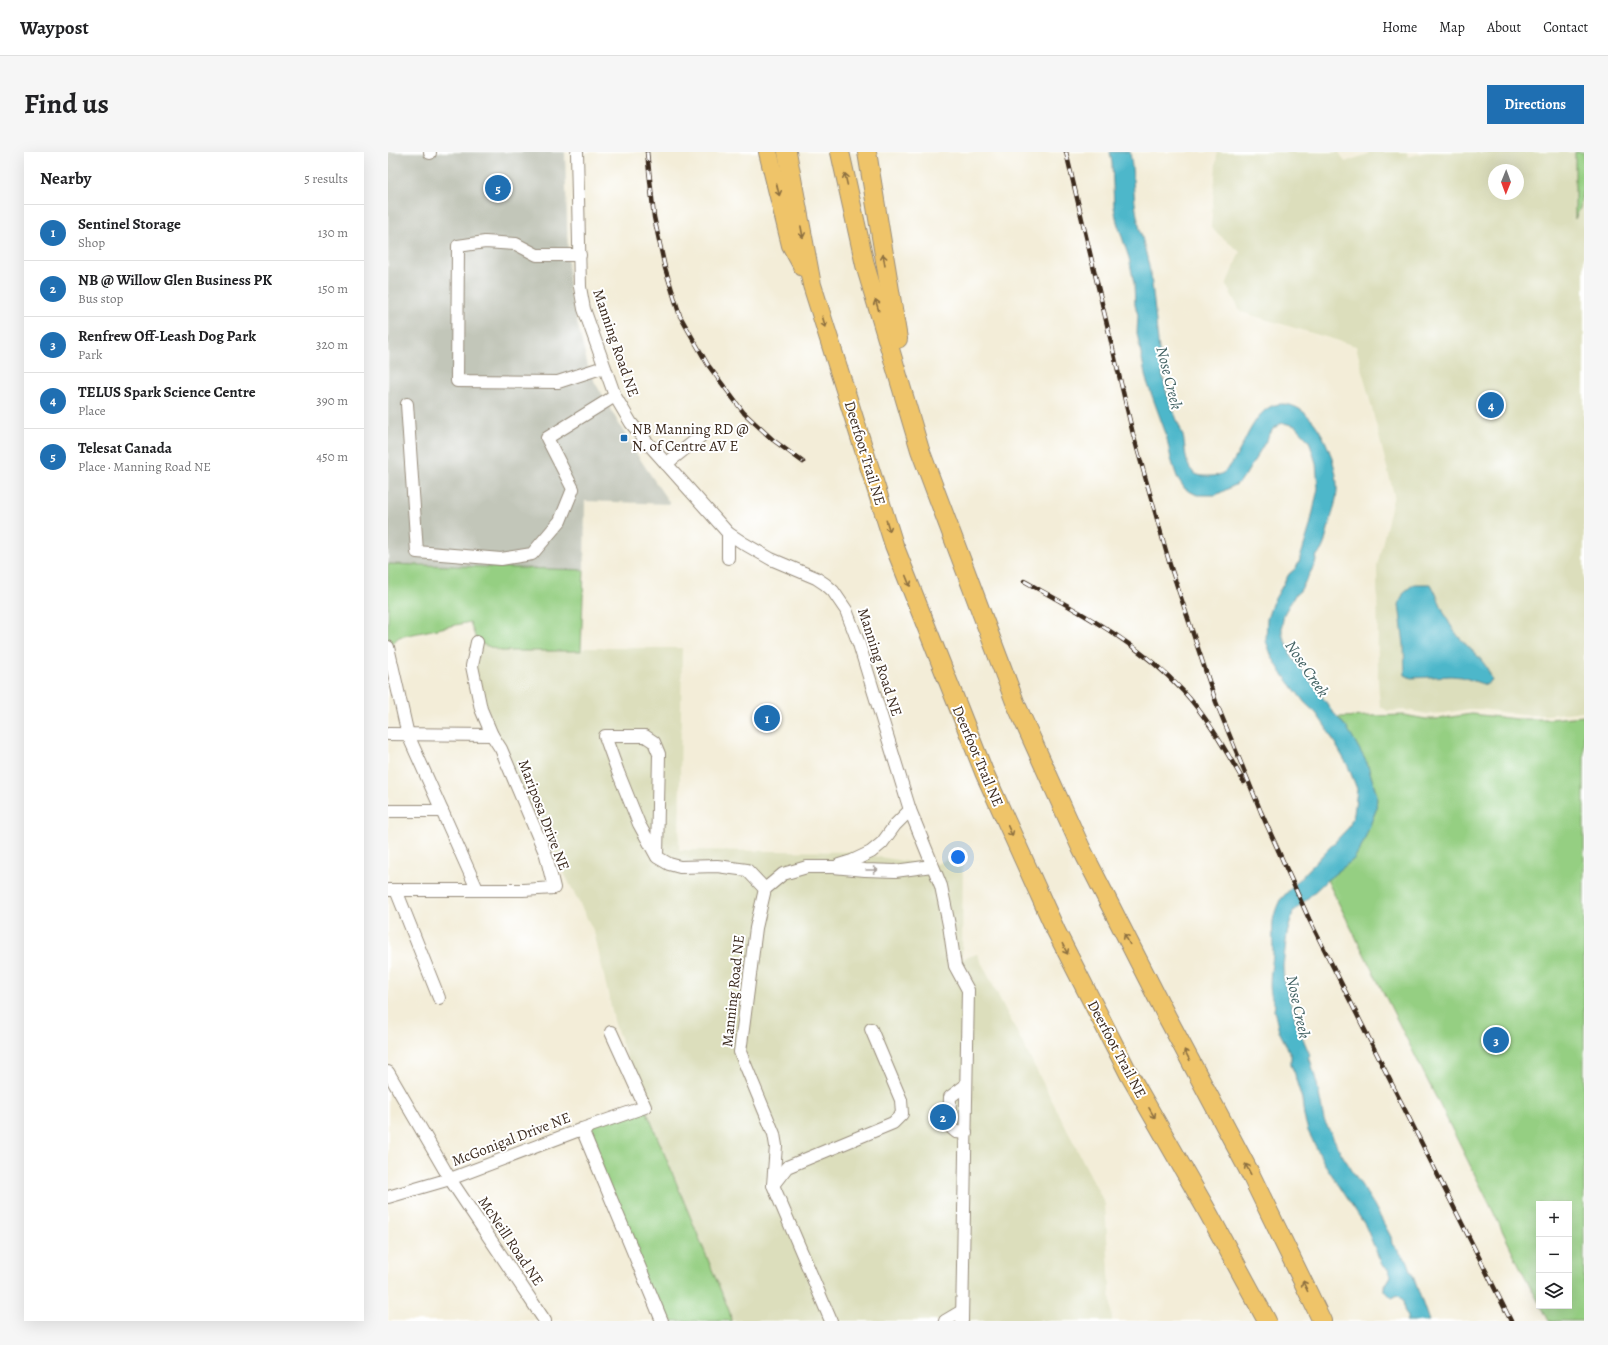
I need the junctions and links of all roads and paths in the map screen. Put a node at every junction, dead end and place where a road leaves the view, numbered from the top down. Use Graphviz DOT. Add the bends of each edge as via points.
graph roads {
  1 [pos="577,152"];
  2 [pos="768,152"];
  3 [pos="787,152"];
  4 [pos="840,152"];
  5 [pos="867,152"];
  6 [pos="580,255"];
  7 [pos="812,284"];
  8 [pos="604,366"];
  9 [pos="615,396"];
  10 [pos="407,404"];
  11 [pos="701,436"];
  12 [pos="920,450"];
  13 [pos="666,464"];
  14 [pos="728,533"];
  15 [pos="728,558"];
  16 [pos="477,642"];
  17 [pos="388,646"];
  18 [pos="388,734"];
  19 [pos="408,734"];
  20 [pos="492,735"];
  21 [pos="910,810"];
  22 [pos="388,811"];
  23 [pos="442,811"];
  24 [pos="658,857"];
  25 [pos="932,866"];
  26 [pos="833,867"];
  27 [pos="765,889"];
  28 [pos="392,890"];
  29 [pos="477,890"];
  30 [pos="439,998"];
  31 [pos="871,1029"];
  32 [pos="611,1032"];
  33 [pos="388,1072"];
  34 [pos="582,1129"];
  35 [pos="450,1179"];
  36 [pos="773,1185"];
  37 [pos="388,1197"];
  38 [pos="962,1316"];
  39 [pos="545,1321"];
  40 [pos="662,1321"];
  41 [pos="831,1321"];
  42 [pos="945,1321"];
  43 [pos="1268,1321"];
  44 [pos="1322,1321"];
  1 -- 6 [label="street, Manning Road NE"];
  2 -- 7 [label="highway, one-way" via="791,245"];
  3 -- 7 [label="highway, Deerfoot Trail NE, one-way"];
  12 -- 4 [label="highway, one-way" via="865,265"];
  12 -- 5 [label="highway, one-way" via="894,319"];
  6 -- 8 [label="street, Manning Road NE" via="580,287 584,309"];
  6 -- 8 [label="street" via="537,255 516,244 485,242 458,246 457,381 558,382"];
  7 -- 43 [label="highway, Deerfoot Trail NE, one-way" via="894,545 984,772 1056,931 1129,1074"];
  8 -- 9 [label="street, Manning Road NE"];
  9 -- 10 [label="street" via="546,438 573,489 560,521 532,554 501,559 417,552"];
  9 -- 13 [label="street, Manning Road NE" via="631,422"];
  11 -- 13 [label="street"];
  44 -- 12 [label="highway, one-way" via="1250,1173 1081,848 1015,702"];
  13 -- 14 [label="street, Manning Road NE"];
  14 -- 15 [label="street"];
  14 -- 21 [label="street, Manning Road NE" via="764,555 816,578 841,600 859,644"];
  16 -- 20 [label="street, Mariposa Drive NE" via="472,666 481,709"];
  17 -- 19 [label="street"];
  18 -- 19 [label="street"];
  19 -- 20 [label="street"];
  19 -- 23 [label="street"];
  20 -- 29 [label="street, Mariposa Drive NE" via="501,749 546,855 554,888"];
  21 -- 25 [label="street, Manning Road NE"];
  21 -- 26 [label="street" via="871,852"];
  22 -- 23 [label="street"];
  23 -- 29 [label="street"];
  24 -- 24 [label="street" via="659,754 654,742 645,736 605,736 639,824"];
  24 -- 27 [label="street" via="680,867 717,866 747,870"];
  26 -- 25 [label="street, one-way" via="895,871"];
  25 -- 38 [label="street, Manning Road NE" via="945,905 955,966 968,990"];
  26 -- 27 [label="street" via="807,868 783,874"];
  27 -- 36 [label="street, Manning Road NE" via="756,928 740,1052 774,1134 776,1146"];
  28 -- 29 [label="street, Mariposa Drive NE"];
  28 -- 30 [label="street"];
  31 -- 36 [label="street" via="901,1100 902,1114 893,1123 787,1167"];
  32 -- 34 [label="street, McGonigal Drive NE" via="645,1107"];
  33 -- 35 [label="street, McNeill Road NE"];
  34 -- 35 [label="street, McGonigal Drive NE"];
  34 -- 40 [label="street"];
  35 -- 37 [label="street, McGonigal Drive NE"];
  35 -- 39 [label="street, McNeill Road NE"];
  36 -- 41 [label="street, Manning Road NE"];
  38 -- 42 [label="street"];
}
